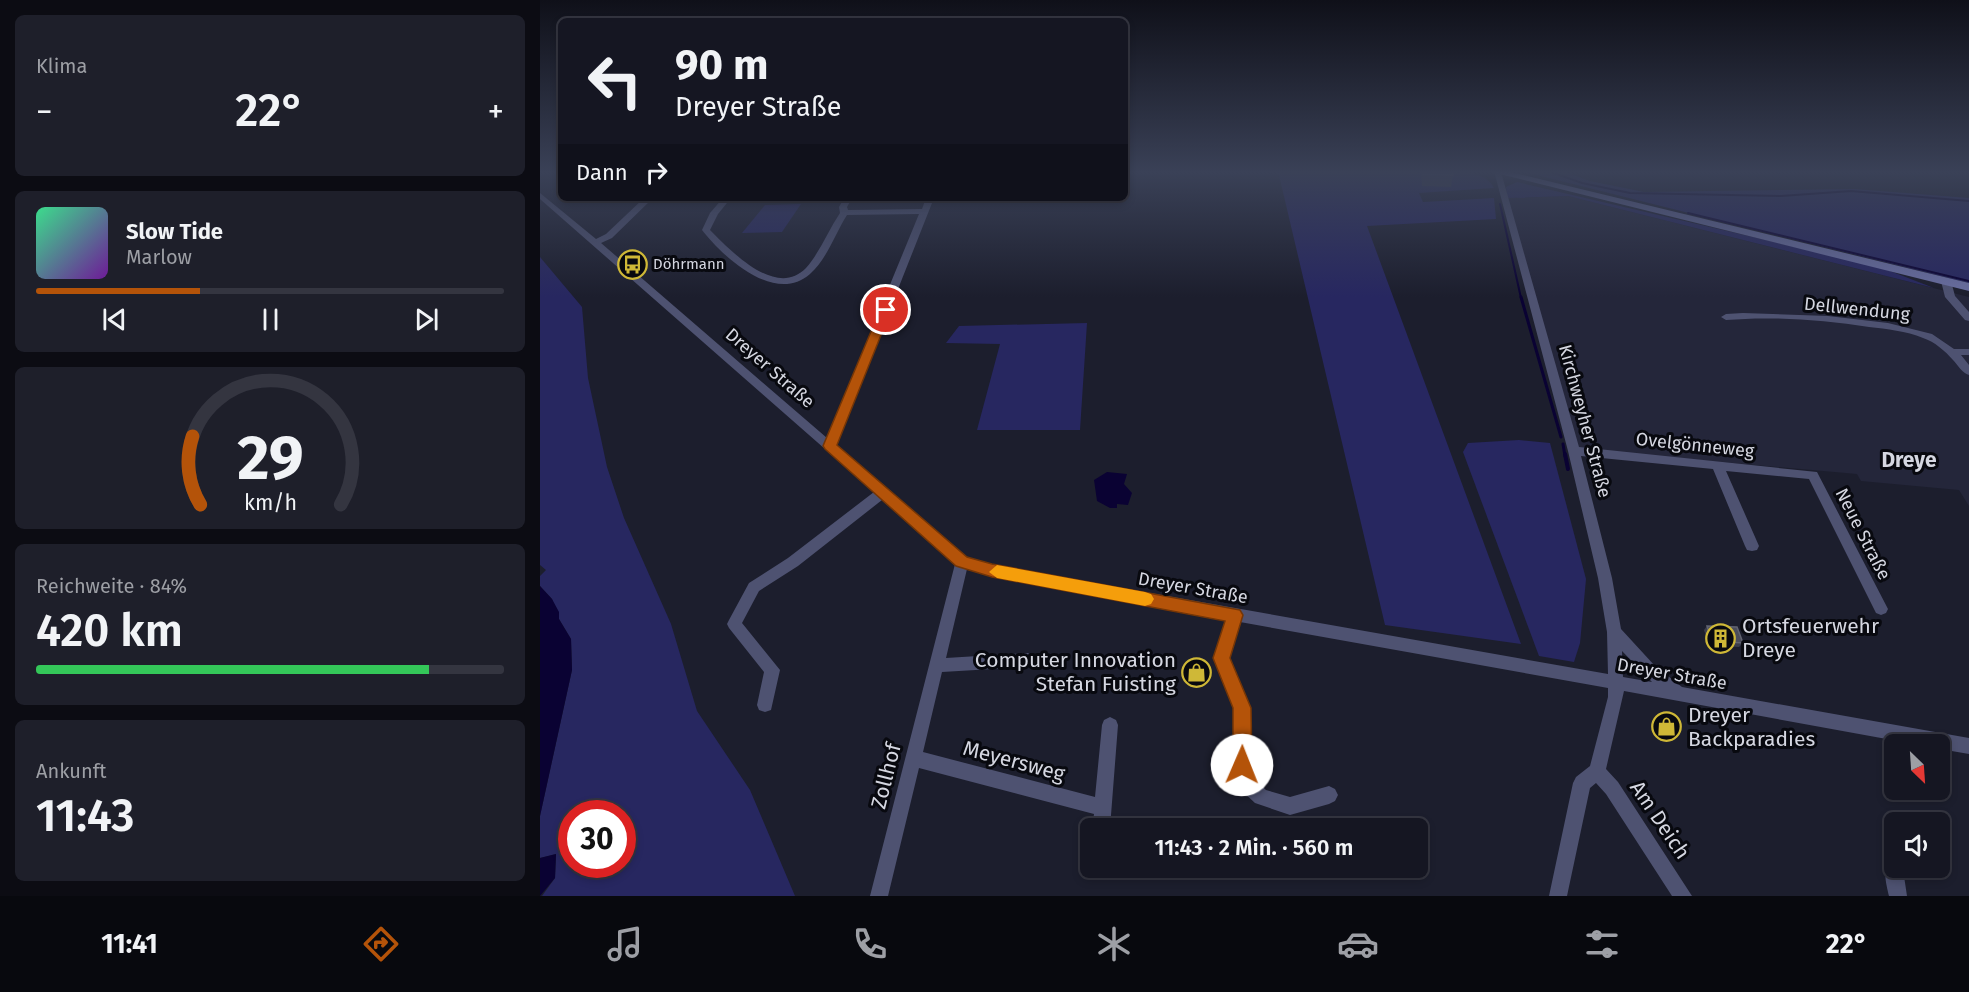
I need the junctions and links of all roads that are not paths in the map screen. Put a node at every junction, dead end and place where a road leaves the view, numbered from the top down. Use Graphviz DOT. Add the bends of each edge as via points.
graph roads {
  1 [pos="561,213"];
  2 [pos="633,213"];
  3 [pos="714,213"];
  4 [pos="844,213"];
  5 [pos="851,213"];
  6 [pos="923,213"];
  7 [pos="1509,213"];
  8 [pos="1666,213"];
  9 [pos="595,242"];
  10 [pos="1946,281"];
  11 [pos="1969,286"];
  12 [pos="1726,317"];
  13 [pos="1969,318"];
  14 [pos="1953,352"];
  15 [pos="1969,352"];
  16 [pos="1969,372"];
  17 [pos="830,446"];
  18 [pos="1574,451"];
  19 [pos="1717,465"];
  20 [pos="1813,475"];
  21 [pos="883,492"];
  22 [pos="1752,546"];
  23 [pos="962,562"];
  24 [pos="1881,609"];
  25 [pos="1234,615"];
  26 [pos="1614,632"];
  27 [pos="1028,660"];
  28 [pos="936,666"];
  29 [pos="1618,684"];
  30 [pos="1680,694"];
  31 [pos="765,705"];
  32 [pos="1110,725"];
  33 [pos="1969,746"];
  34 [pos="914,758"];
  35 [pos="1597,771"];
  36 [pos="1329,795"];
  37 [pos="1103,808"];
  38 [pos="1102,818"];
  39 [pos="1895,878"];
  40 [pos="879,896"];
  41 [pos="1558,896"];
  42 [pos="1683,896"];
  43 [pos="1898,896"];
  1 -- 9 [label="street, Dreyer Straße"];
  2 -- 9 [label="street" via="609,236"];
  3 -- 4 [label="street" via="706,230 726,252 774,281 797,279 807,273"];
  4 -- 5 [label="street"];
  6 -- 17 [label="street"];
  7 -- 18 [label="street, Kirchweyher Straße"];
  8 -- 10 [label="main road"];
  9 -- 17 [label="street, Dreyer Straße"];
  10 -- 11 [label="main road"];
  10 -- 13 [label="street" via="1950,297"];
  12 -- 14 [label="street, Dellwendung" via="1807,319 1910,330"];
  14 -- 15 [label="street"];
  14 -- 16 [label="street, Dellwendung"];
  17 -- 21 [label="street, Dreyer Straße"];
  18 -- 19 [label="street, Ovelgönneweg"];
  18 -- 26 [label="street, Kirchweyher Straße"];
  19 -- 20 [label="street, Ovelgönneweg"];
  19 -- 22 [label="street"];
  20 -- 24 [label="street, Neue Straße"];
  21 -- 23 [label="street, Dreyer Straße"];
  21 -- 31 [label="street" via="754,587 734,624 772,670"];
  23 -- 25 [label="street, Dreyer Straße" via="992,571"];
  23 -- 28 [label="street, Zollhof"];
  25 -- 29 [label="street, Dreyer Straße"];
  25 -- 36 [label="street" via="1221,658 1242,708 1242,765 1247,784 1261,797 1290,806"];
  26 -- 29 [label="street, Kirchweyher Straße"];
  26 -- 30 [label="street" via="1643,664"];
  27 -- 28 [label="street"];
  28 -- 34 [label="street, Zollhof"];
  29 -- 30 [label="street, Dreyer Straße"];
  29 -- 35 [label="street"];
  30 -- 33 [label="street, Dreyer Straße"];
  32 -- 37 [label="street"];
  34 -- 37 [label="street, Meyersweg"];
  34 -- 40 [label="street, Zollhof"];
  35 -- 41 [label="street" via="1582,783"];
  35 -- 42 [label="street, Am Deich"];
  37 -- 38 [label="street"];
  39 -- 43 [label="street"];
}
